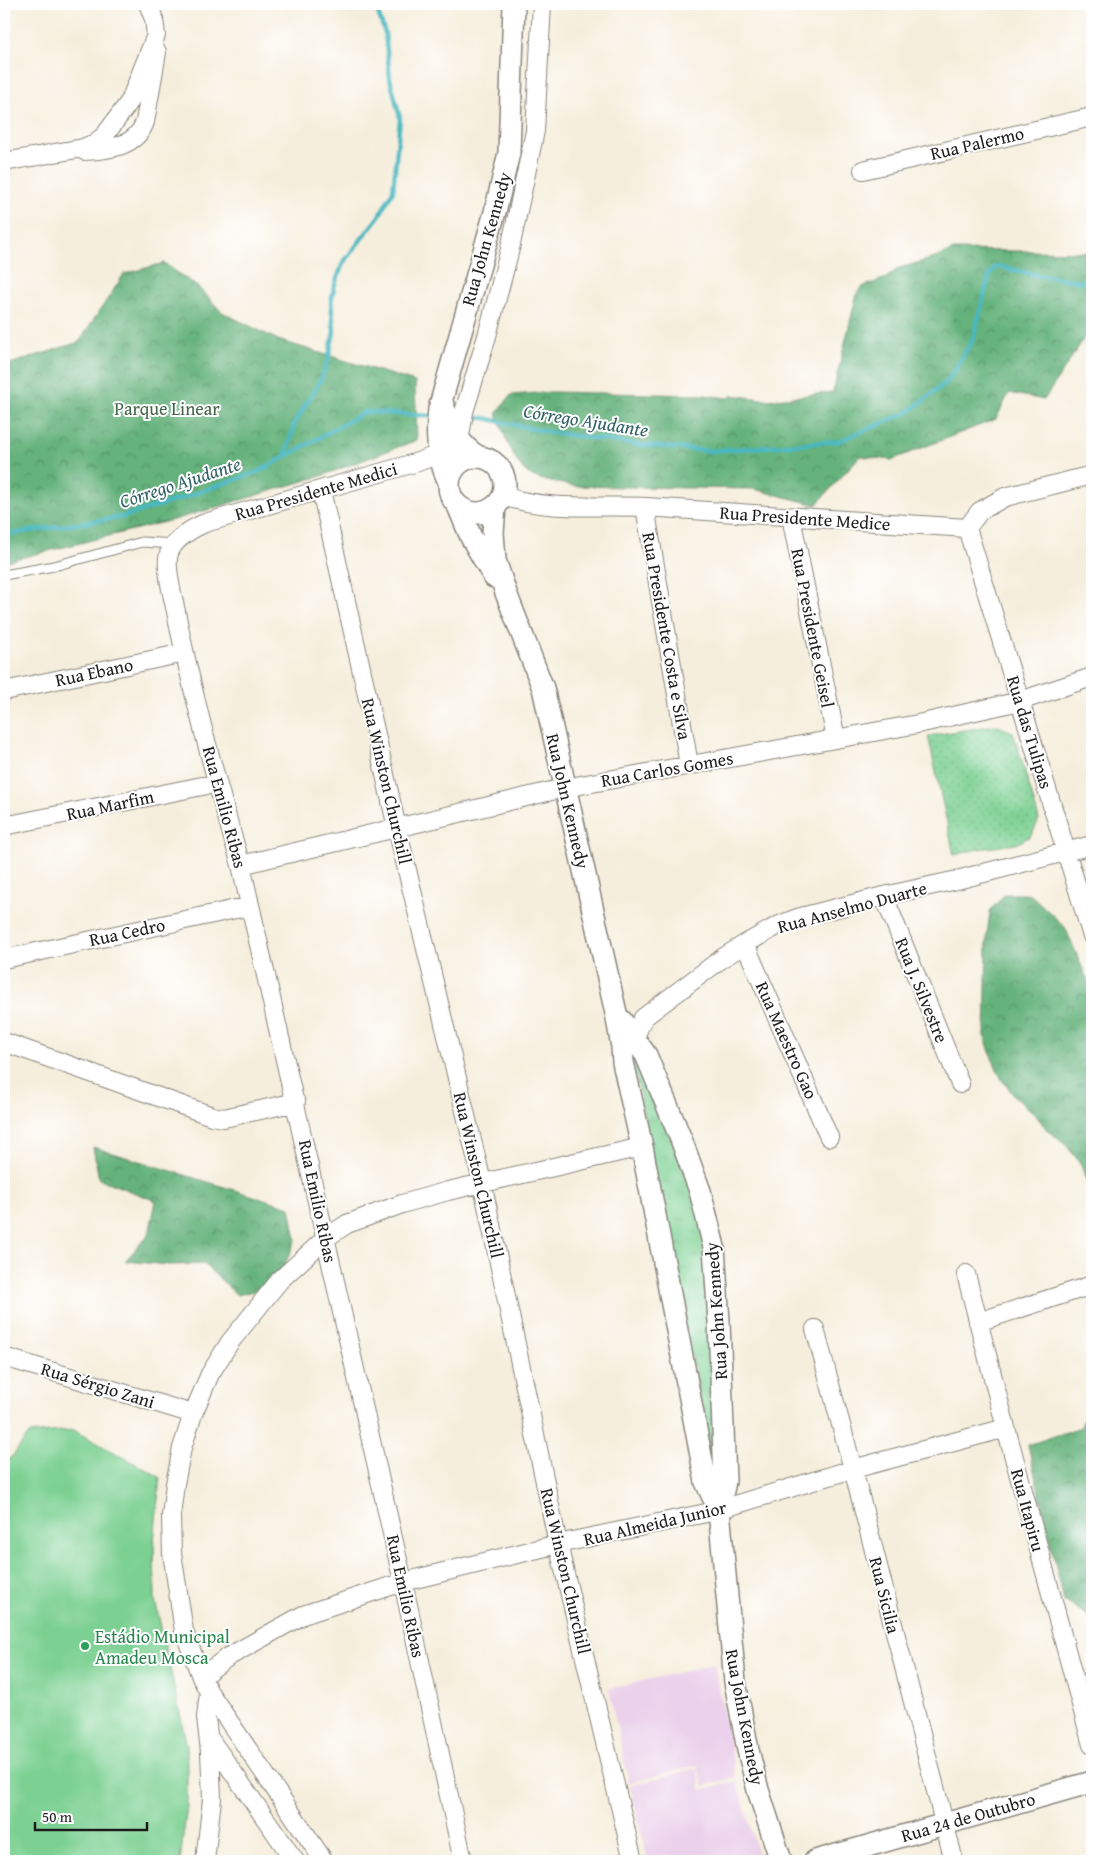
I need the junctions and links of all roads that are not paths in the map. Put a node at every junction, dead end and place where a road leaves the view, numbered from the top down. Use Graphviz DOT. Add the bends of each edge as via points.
graph roads {
  1 [pos="148,4"];
  2 [pos="514,4"];
  3 [pos="542,4"];
  4 [pos="156,35"];
  5 [pos="1092,117"];
  6 [pos="56,153"];
  7 [pos="4,162"];
  8 [pos="863,170"];
  9 [pos="473,380"];
  10 [pos="441,405"];
  11 [pos="449,434"];
  12 [pos="439,454"];
  13 [pos="480,457"];
  14 [pos="1092,474"];
  15 [pos="448,480"];
  16 [pos="322,490"];
  17 [pos="499,501"];
  18 [pos="458,506"];
  19 [pos="645,507"];
  20 [pos="791,517"];
  21 [pos="967,528"];
  22 [pos="176,544"];
  23 [pos="4,575"];
  24 [pos="506,593"];
  25 [pos="184,652"];
  26 [pos="1092,677"];
  27 [pos="4,691"];
  28 [pos="1020,701"];
  29 [pos="836,739"];
  30 [pos="689,765"];
  31 [pos="217,783"];
  32 [pos="564,788"];
  33 [pos="4,826"];
  34 [pos="397,828"];
  35 [pos="1092,845"];
  36 [pos="1066,852"];
  37 [pos="241,865"];
  38 [pos="884,896"];
  39 [pos="250,906"];
  40 [pos="1092,936"];
  41 [pos="745,944"];
  42 [pos="4,959"];
  43 [pos="4,1042"];
  44 [pos="628,1044"];
  45 [pos="960,1084"];
  46 [pos="296,1102"];
  47 [pos="829,1137"];
  48 [pos="642,1146"];
  49 [pos="482,1182"];
  50 [pos="326,1238"];
  51 [pos="966,1274"];
  52 [pos="1092,1286"];
  53 [pos="978,1322"];
  54 [pos="815,1329"];
  55 [pos="4,1357"];
  56 [pos="193,1414"];
  57 [pos="1006,1428"];
  58 [pos="854,1469"];
  59 [pos="719,1510"];
  60 [pos="558,1544"];
  61 [pos="403,1582"];
  62 [pos="205,1685"];
  63 [pos="209,1738"];
  64 [pos="1092,1745"];
  65 [pos="1092,1782"];
  66 [pos="944,1824"];
  67 [pos="205,1861"];
  68 [pos="295,1861"];
  69 [pos="324,1861"];
  70 [pos="464,1861"];
  71 [pos="633,1861"];
  72 [pos="781,1861"];
  73 [pos="815,1861"];
  74 [pos="954,1861"];
  1 -- 4 [label="street"];
  2 -- 10 [label="street, Rua John Kennedy" via="509,153"];
  3 -- 9 [label="street" via="535,131 510,249"];
  4 -- 6 [label="street" via="130,101 106,135 83,148"];
  4 -- 6 [label="street" via="157,56 142,130 124,144 102,150"];
  5 -- 8 [label="street, Rua Palermo"];
  6 -- 7 [label="street"];
  9 -- 10 [label="street" via="462,395"];
  9 -- 11 [label="street"];
  10 -- 11 [label="street, Rua John Kennedy"];
  11 -- 12 [label="street, Rua John Kennedy"];
  11 -- 13 [label="street"];
  12 -- 15 [label="street, Rua John Kennedy"];
  12 -- 16 [label="street, Rua Presidente Medici"];
  13 -- 15 [label="street" via="463,460 451,471"];
  13 -- 17 [label="street" via="495,463 500,469 505,484"];
  14 -- 21 [label="street" via="1006,497 980,511"];
  15 -- 18 [label="street" via="450,493"];
  16 -- 22 [label="street, Rua Presidente Medici" via="205,523 185,532"];
  16 -- 34 [label="street, Rua Winston Churchill"];
  17 -- 18 [label="street" via="489,510 473,512"];
  17 -- 19 [label="street, Rua Presidente Medice"];
  17 -- 24 [label="street, Rua John Kennedy" via="493,533 495,560"];
  18 -- 24 [label="street, Rua John Kennedy" via="486,565"];
  19 -- 20 [label="street, Rua Presidente Medice"];
  19 -- 30 [label="street, Rua Presidente Costa e Silva"];
  20 -- 21 [label="street, Rua Presidente Medice"];
  20 -- 29 [label="street, Rua Presidente Geisel"];
  21 -- 28 [label="street, Rua das Tulipas"];
  22 -- 23 [label="lane" via="142,542 54,566"];
  22 -- 25 [label="street, Rua Emilio Ribas" via="168,556 168,571"];
  24 -- 32 [label="street, Rua John Kennedy" via="543,688"];
  25 -- 27 [label="street, Rua Ebano"];
  25 -- 31 [label="street, Rua Emilio Ribas"];
  26 -- 28 [label="street, Rua Carlos Gomes"];
  28 -- 29 [label="street, Rua Carlos Gomes"];
  28 -- 36 [label="street, Rua das Tulipas"];
  29 -- 30 [label="street, Rua Carlos Gomes"];
  30 -- 32 [label="street, Rua Carlos Gomes"];
  31 -- 33 [label="street, Rua Marfim"];
  31 -- 37 [label="street, Rua Emilio Ribas"];
  32 -- 34 [label="street, Rua Carlos Gomes"];
  32 -- 44 [label="street, Rua John Kennedy" via="616,1013"];
  34 -- 37 [label="street, Rua Carlos Gomes"];
  34 -- 49 [label="street, Rua Winston Churchill"];
  35 -- 36 [label="street, Rua Anselmo Duarte"];
  36 -- 38 [label="street, Rua Anselmo Duarte"];
  36 -- 40 [label="street, Rua das Tulipas"];
  37 -- 39 [label="street, Rua Emilio Ribas"];
  38 -- 41 [label="street, Rua Anselmo Duarte" via="797,918"];
  38 -- 45 [label="street, Rua J. Silvestre"];
  39 -- 42 [label="street, Rua Cedro"];
  39 -- 46 [label="street, Rua Emilio Ribas"];
  41 -- 44 [label="street, Rua Anselmo Duarte" via="643,1018"];
  41 -- 47 [label="street, Rua Maestro Gao"];
  43 -- 46 [label="street" via="212,1116 224,1118"];
  44 -- 48 [label="street, Rua John Kennedy" via="623,1062"];
  44 -- 59 [label="street, Rua John Kennedy" via="646,1055 700,1191 714,1247 725,1481"];
  46 -- 50 [label="street, Rua Emilio Ribas"];
  48 -- 49 [label="street"];
  48 -- 59 [label="street, Rua John Kennedy" via="706,1482"];
  49 -- 50 [label="street" via="402,1204 347,1224"];
  49 -- 60 [label="street, Rua Winston Churchill"];
  50 -- 56 [label="street" via="280,1280 230,1342 210,1374"];
  50 -- 61 [label="street, Rua Emilio Ribas"];
  51 -- 53 [label="street, Rua Itapiru"];
  52 -- 53 [label="street"];
  53 -- 57 [label="street, Rua Itapiru"];
  54 -- 58 [label="street, Rua Sicilia"];
  55 -- 56 [label="street, Rua Sérgio Zani"];
  56 -- 62 [label="street" via="174,1484 172,1553 184,1631"];
  57 -- 58 [label="street, Rua Almeida Junior"];
  57 -- 64 [label="street, Rua Itapiru"];
  58 -- 59 [label="street, Rua Almeida Junior"];
  58 -- 66 [label="street, Rua Sicilia"];
  59 -- 60 [label="street, Rua Almeida Junior"];
  59 -- 72 [label="street, Rua John Kennedy" via="735,1682 758,1790"];
  60 -- 61 [label="street, Rua Almeida Junior"];
  60 -- 71 [label="street, Rua Winston Churchill"];
  61 -- 62 [label="street, Rua Almeida Junior" via="303,1615 228,1657"];
  61 -- 70 [label="street, Rua Emilio Ribas"];
  62 -- 63 [label="street"];
  62 -- 69 [label="street"];
  63 -- 67 [label="street" via="212,1799"];
  63 -- 68 [label="street"];
  65 -- 66 [label="street, Rua 24 de Outubro"];
  66 -- 73 [label="street, Rua 24 de Outubro"];
  66 -- 74 [label="street, Rua Sicilia"];
}
